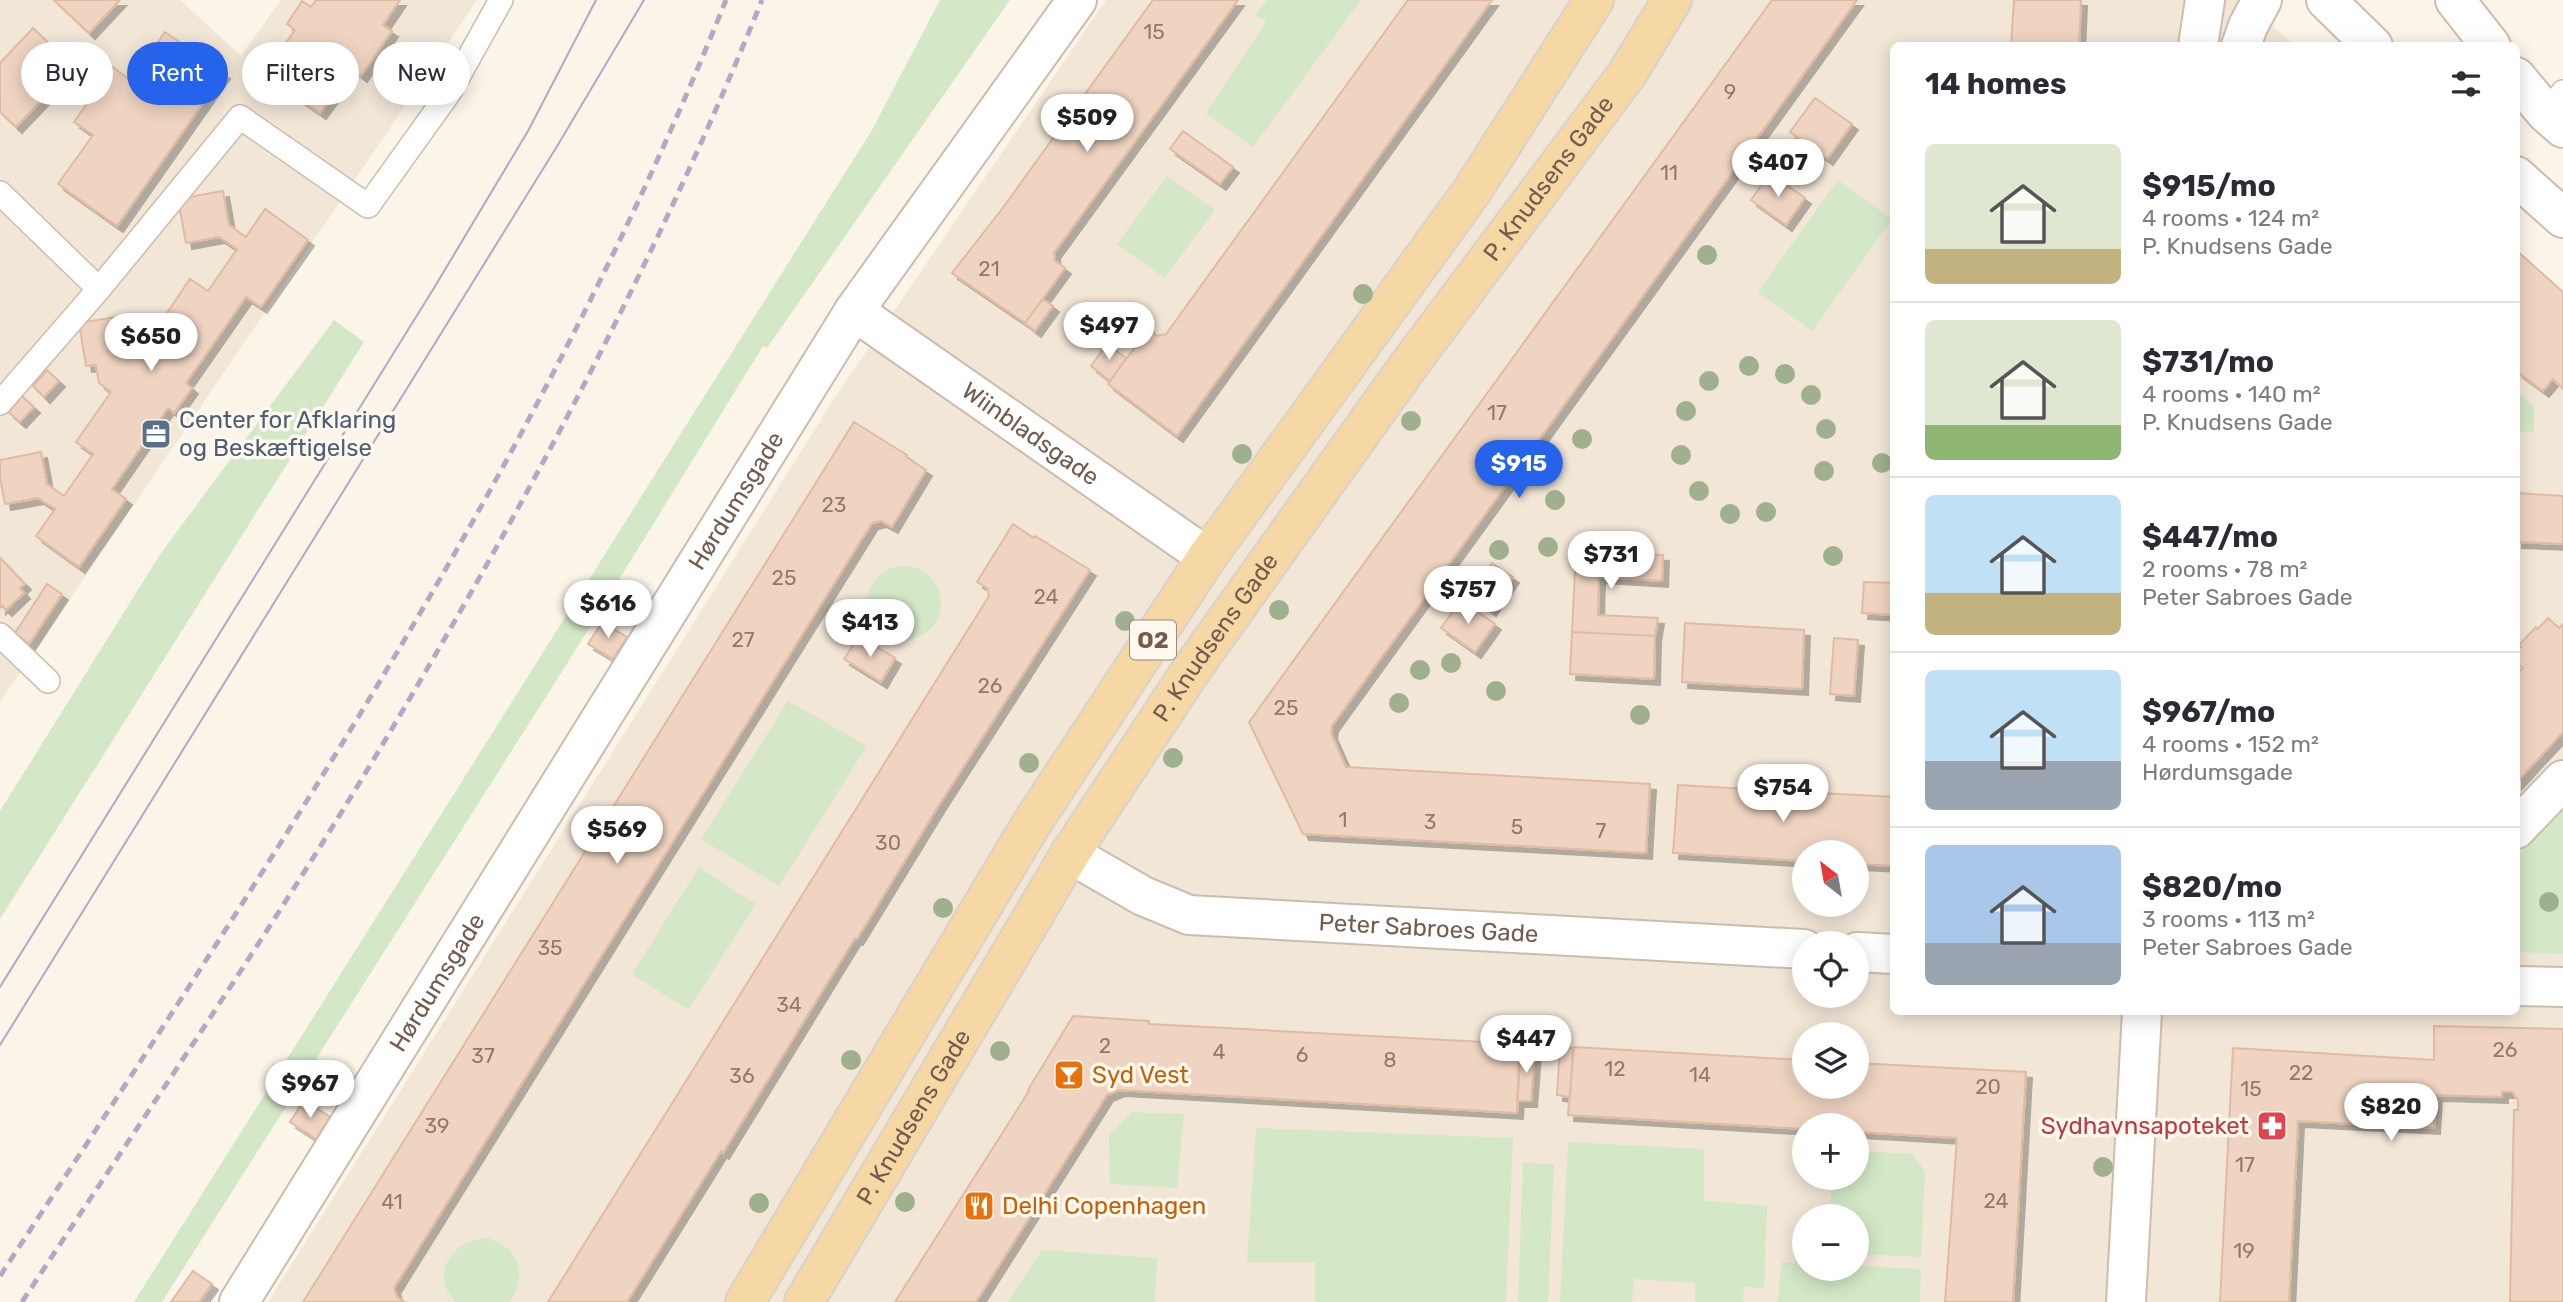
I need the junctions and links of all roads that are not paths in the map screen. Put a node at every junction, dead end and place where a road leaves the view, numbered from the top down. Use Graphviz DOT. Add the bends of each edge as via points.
graph roads {
  1 [pos="501,0"];
  2 [pos="1077,0"];
  3 [pos="1594,0"];
  4 [pos="1672,0"];
  5 [pos="1700,0"];
  6 [pos="2205,0"];
  7 [pos="2262,0"];
  8 [pos="2326,0"];
  9 [pos="2455,0"];
  10 [pos="2199,42"];
  11 [pos="2242,42"];
  12 [pos="2369,42"];
  13 [pos="2488,42"];
  14 [pos="1627,74"];
  15 [pos="2520,79"];
  16 [pos="2557,111"];
  17 [pos="2520,180"];
  18 [pos="0,193"];
  19 [pos="2563,218"];
  20 [pos="99,289"];
  21 [pos="854,311"];
  22 [pos="0,403"];
  23 [pos="1207,557"];
  24 [pos="0,635"];
  25 [pos="48,681"];
  26 [pos="2563,780"];
  27 [pos="2520,825"];
  28 [pos="1070,854"];
  29 [pos="1792,948"];
  30 [pos="1869,953"];
  31 [pos="1890,954"];
  32 [pos="2520,986"];
  33 [pos="2563,987"];
  34 [pos="2142,1015"];
  35 [pos="239,1302"];
  36 [pos="745,1302"];
  37 [pos="804,1302"];
  38 [pos="2126,1302"];
  1 -- 20 [label="lane" via="449,93 368,206 240,117"];
  2 -- 21 [label="street, Hørdumsgade"];
  3 -- 23 [label="main road, P. Knudsens Gade / O2" via="1472,191"];
  4 -- 14 [label="main road, P. Knudsens Gade / O2"];
  5 -- 14 [label="main road"];
  6 -- 10 [label="street"];
  7 -- 11 [label="street"];
  8 -- 12 [label="street"];
  9 -- 13 [label="street"];
  14 -- 28 [label="main road, P. Knudsens Gade / O2" via="1409,365 1194,666"];
  15 -- 16 [label="street"];
  17 -- 19 [label="street"];
  18 -- 20 [label="lane"];
  20 -- 22 [label="lane"];
  21 -- 23 [label="street, Wiinbladsgade"];
  21 -- 35 [label="street, Hørdumsgade"];
  23 -- 36 [label="main road, P. Knudsens Gade / O2" via="1032,823"];
  24 -- 25 [label="lane"];
  26 -- 27 [label="street"];
  28 -- 29 [label="street, Peter Sabroes Gade" via="1143,896 1189,915"];
  28 -- 37 [label="main road, P. Knudsens Gade / O2"];
  30 -- 31 [label="street"];
  32 -- 33 [label="street"];
  34 -- 38 [label="street"];
}
